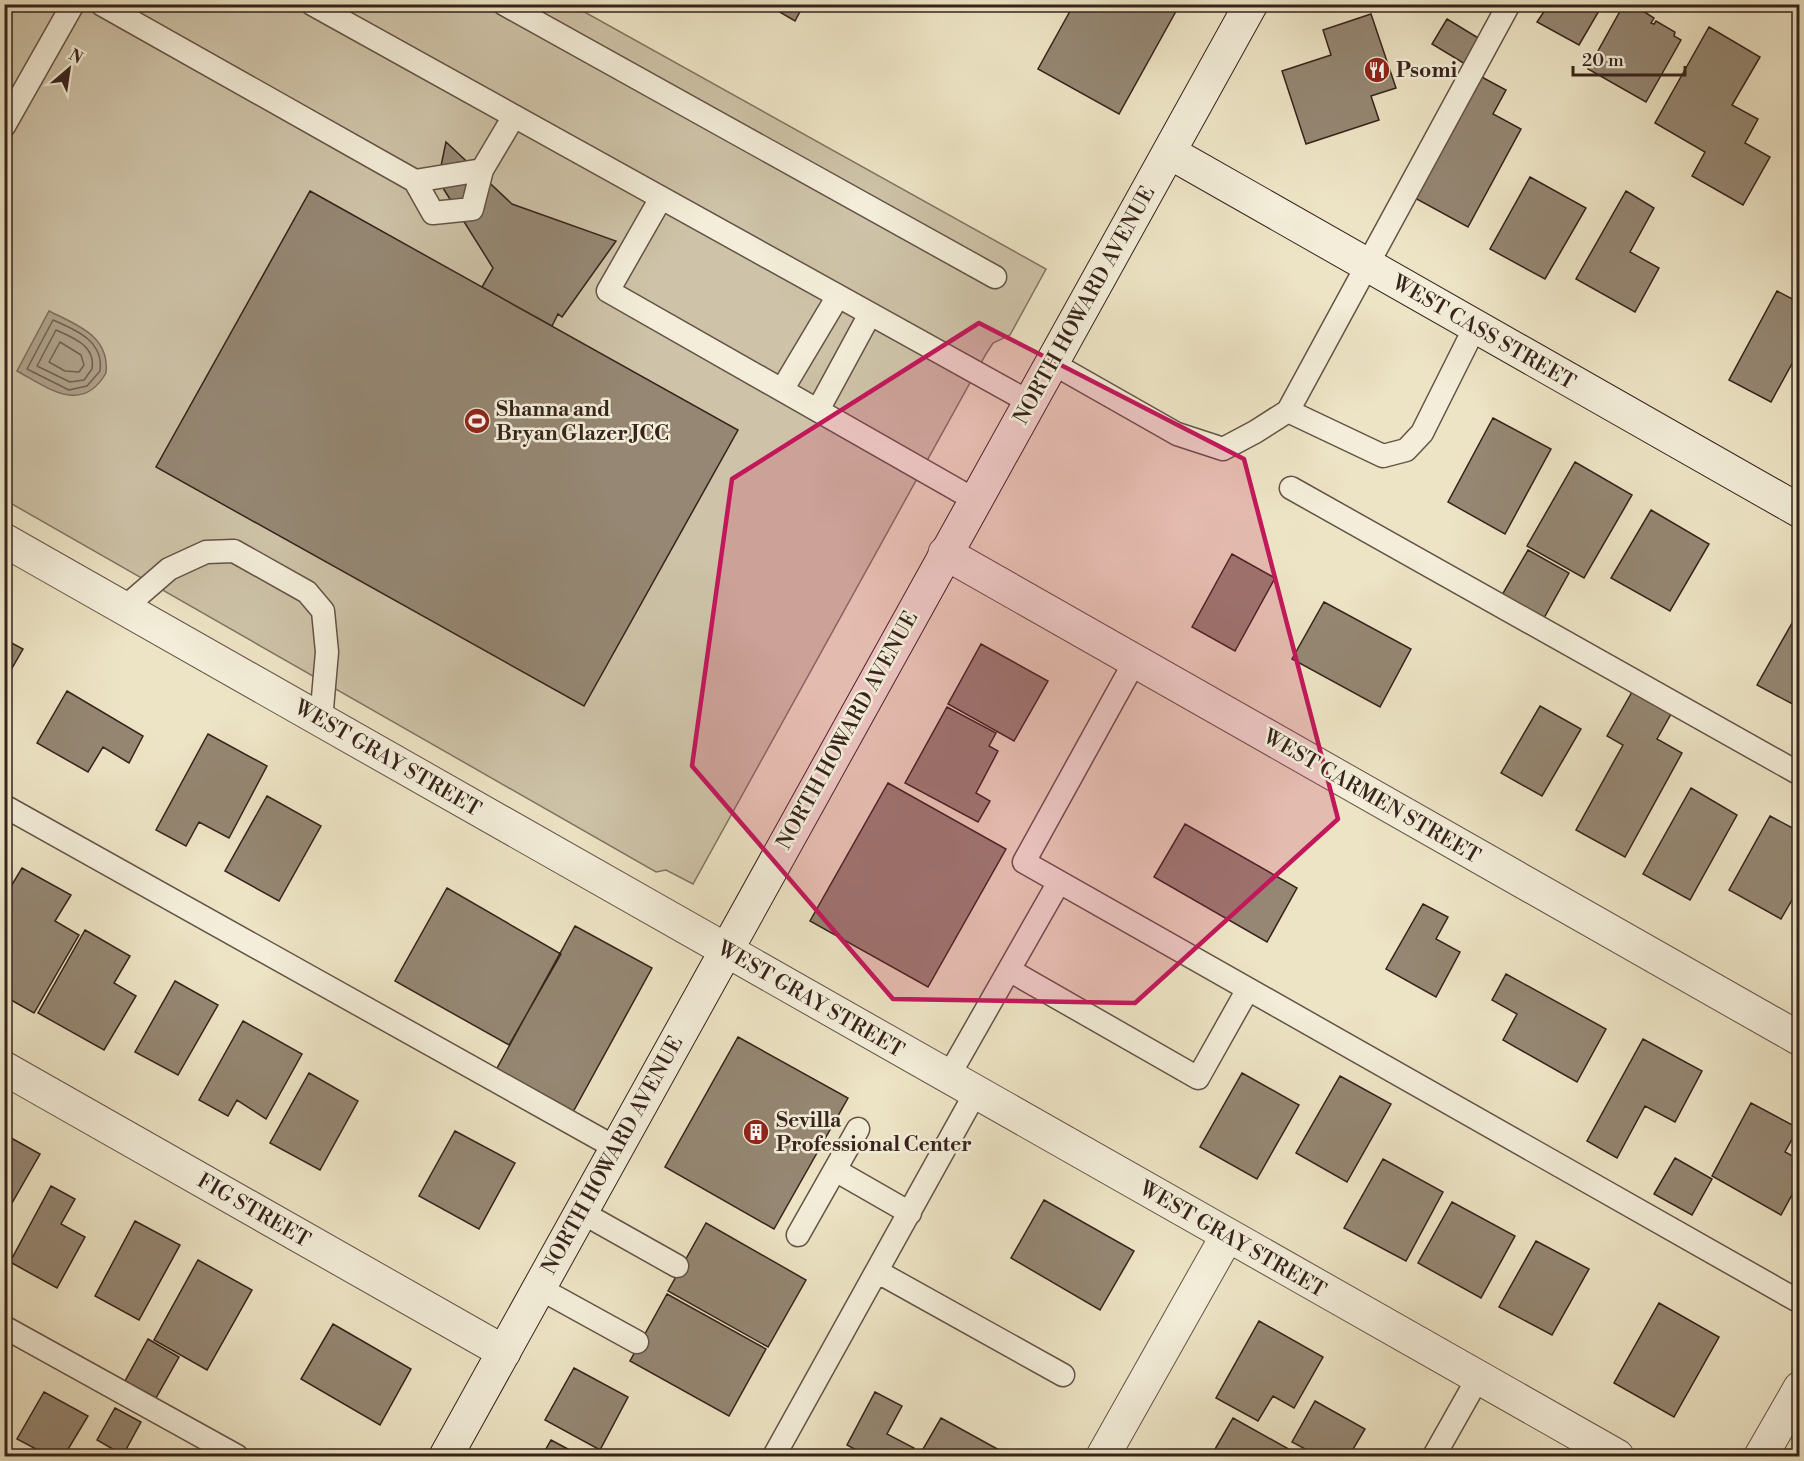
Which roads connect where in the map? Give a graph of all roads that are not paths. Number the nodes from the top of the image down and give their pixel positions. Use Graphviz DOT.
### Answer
graph roads {
  1 [pos="72,4"];
  2 [pos="101,4"];
  3 [pos="312,4"];
  4 [pos="504,4"];
  5 [pos="1251,4"];
  6 [pos="1509,4"];
  7 [pos="514,116"];
  8 [pos="4,126"];
  9 [pos="1169,152"];
  10 [pos="482,170"];
  11 [pos="415,181"];
  12 [pos="661,198"];
  13 [pos="1368,266"];
  14 [pos="995,277"];
  15 [pos="838,296"];
  16 [pos="870,314"];
  17 [pos="1475,327"];
  18 [pos="1052,363"];
  19 [pos="782,390"];
  20 [pos="1030,403"];
  21 [pos="818,410"];
  22 [pos="1288,411"];
  23 [pos="1291,488"];
  24 [pos="975,500"];
  25 [pos="1800,512"];
  26 [pos="4,540"];
  27 [pos="945,553"];
  28 [pos="124,608"];
  29 [pos="1136,661"];
  30 [pos="321,720"];
  31 [pos="1800,774"];
  32 [pos="4,806"];
  33 [pos="1059,882"];
  34 [pos="726,950"];
  35 [pos="1009,970"];
  36 [pos="1248,989"];
  37 [pos="1800,1039"];
  38 [pos="4,1068"];
  39 [pos="962,1085"];
  40 [pos="858,1129"];
  41 [pos="616,1148"];
  42 [pos="835,1170"];
  43 [pos="581,1212"];
  44 [pos="910,1213"];
  45 [pos="798,1235"];
  46 [pos="1227,1236"];
  47 [pos="677,1266"];
  48 [pos="878,1272"];
  49 [pos="539,1288"];
  50 [pos="1800,1302"];
  51 [pos="4,1328"];
  52 [pos="637,1342"];
  53 [pos="504,1352"];
  54 [pos="1063,1375"];
  55 [pos="1478,1378"];
  56 [pos="1800,1388"];
  57 [pos="237,1456"];
  58 [pos="446,1456"];
  59 [pos="774,1456"];
  60 [pos="1103,1456"];
  61 [pos="1434,1456"];
  62 [pos="1617,1456"];
  63 [pos="1761,1456"];
  1 -- 8 [label="lane"];
  2 -- 11 [label="lane"];
  3 -- 7 [label="lane"];
  4 -- 14 [label="lane"];
  5 -- 9 [label="street, NORTH HOWARD AVENUE"];
  6 -- 13 [label="lane"];
  7 -- 10 [label="lane"];
  7 -- 12 [label="lane"];
  9 -- 13 [label="street, WEST CASS STREET"];
  9 -- 18 [label="street, NORTH HOWARD AVENUE"];
  10 -- 11 [label="lane"];
  10 -- 11 [label="lane"];
  12 -- 15 [label="lane"];
  12 -- 19 [label="lane"];
  13 -- 17 [label="street, WEST CASS STREET"];
  13 -- 22 [label="lane"];
  15 -- 16 [label="lane"];
  15 -- 19 [label="lane"];
  16 -- 20 [label="lane"];
  16 -- 21 [label="lane"];
  17 -- 22 [label="lane"];
  17 -- 25 [label="street, WEST CASS STREET"];
  18 -- 20 [label="street, NORTH HOWARD AVENUE"];
  18 -- 22 [label="lane"];
  19 -- 21 [label="lane"];
  20 -- 24 [label="street, NORTH HOWARD AVENUE"];
  21 -- 24 [label="lane"];
  23 -- 31 [label="lane"];
  24 -- 27 [label="street, NORTH HOWARD AVENUE"];
  26 -- 28 [label="street, WEST GRAY STREET"];
  27 -- 29 [label="street, WEST CARMEN STREET"];
  27 -- 34 [label="street, NORTH HOWARD AVENUE"];
  28 -- 30 [label="street, WEST GRAY STREET"];
  28 -- 30 [label="lane"];
  29 -- 33 [label="lane"];
  29 -- 37 [label="street, WEST CARMEN STREET"];
  30 -- 34 [label="street, WEST GRAY STREET"];
  32 -- 41 [label="lane"];
  33 -- 35 [label="lane"];
  33 -- 36 [label="lane"];
  34 -- 39 [label="street, WEST GRAY STREET"];
  34 -- 41 [label="street, NORTH HOWARD AVENUE"];
  35 -- 36 [label="lane"];
  35 -- 39 [label="lane"];
  36 -- 50 [label="lane"];
  38 -- 53 [label="street, FIG STREET"];
  39 -- 44 [label="lane"];
  39 -- 46 [label="street, WEST GRAY STREET"];
  40 -- 42 [label="lane"];
  41 -- 43 [label="street, NORTH HOWARD AVENUE"];
  42 -- 44 [label="lane"];
  42 -- 45 [label="lane"];
  43 -- 47 [label="lane"];
  43 -- 49 [label="street, NORTH HOWARD AVENUE"];
  44 -- 48 [label="lane"];
  46 -- 55 [label="street, WEST GRAY STREET"];
  46 -- 60 [label="street"];
  48 -- 54 [label="lane"];
  48 -- 59 [label="lane"];
  49 -- 52 [label="lane"];
  49 -- 53 [label="street, NORTH HOWARD AVENUE"];
  51 -- 57 [label="lane"];
  53 -- 58 [label="street, NORTH HOWARD AVENUE"];
  55 -- 61 [label="lane"];
  55 -- 62 [label="street, WEST GRAY STREET"];
  56 -- 63 [label="street"];
}
